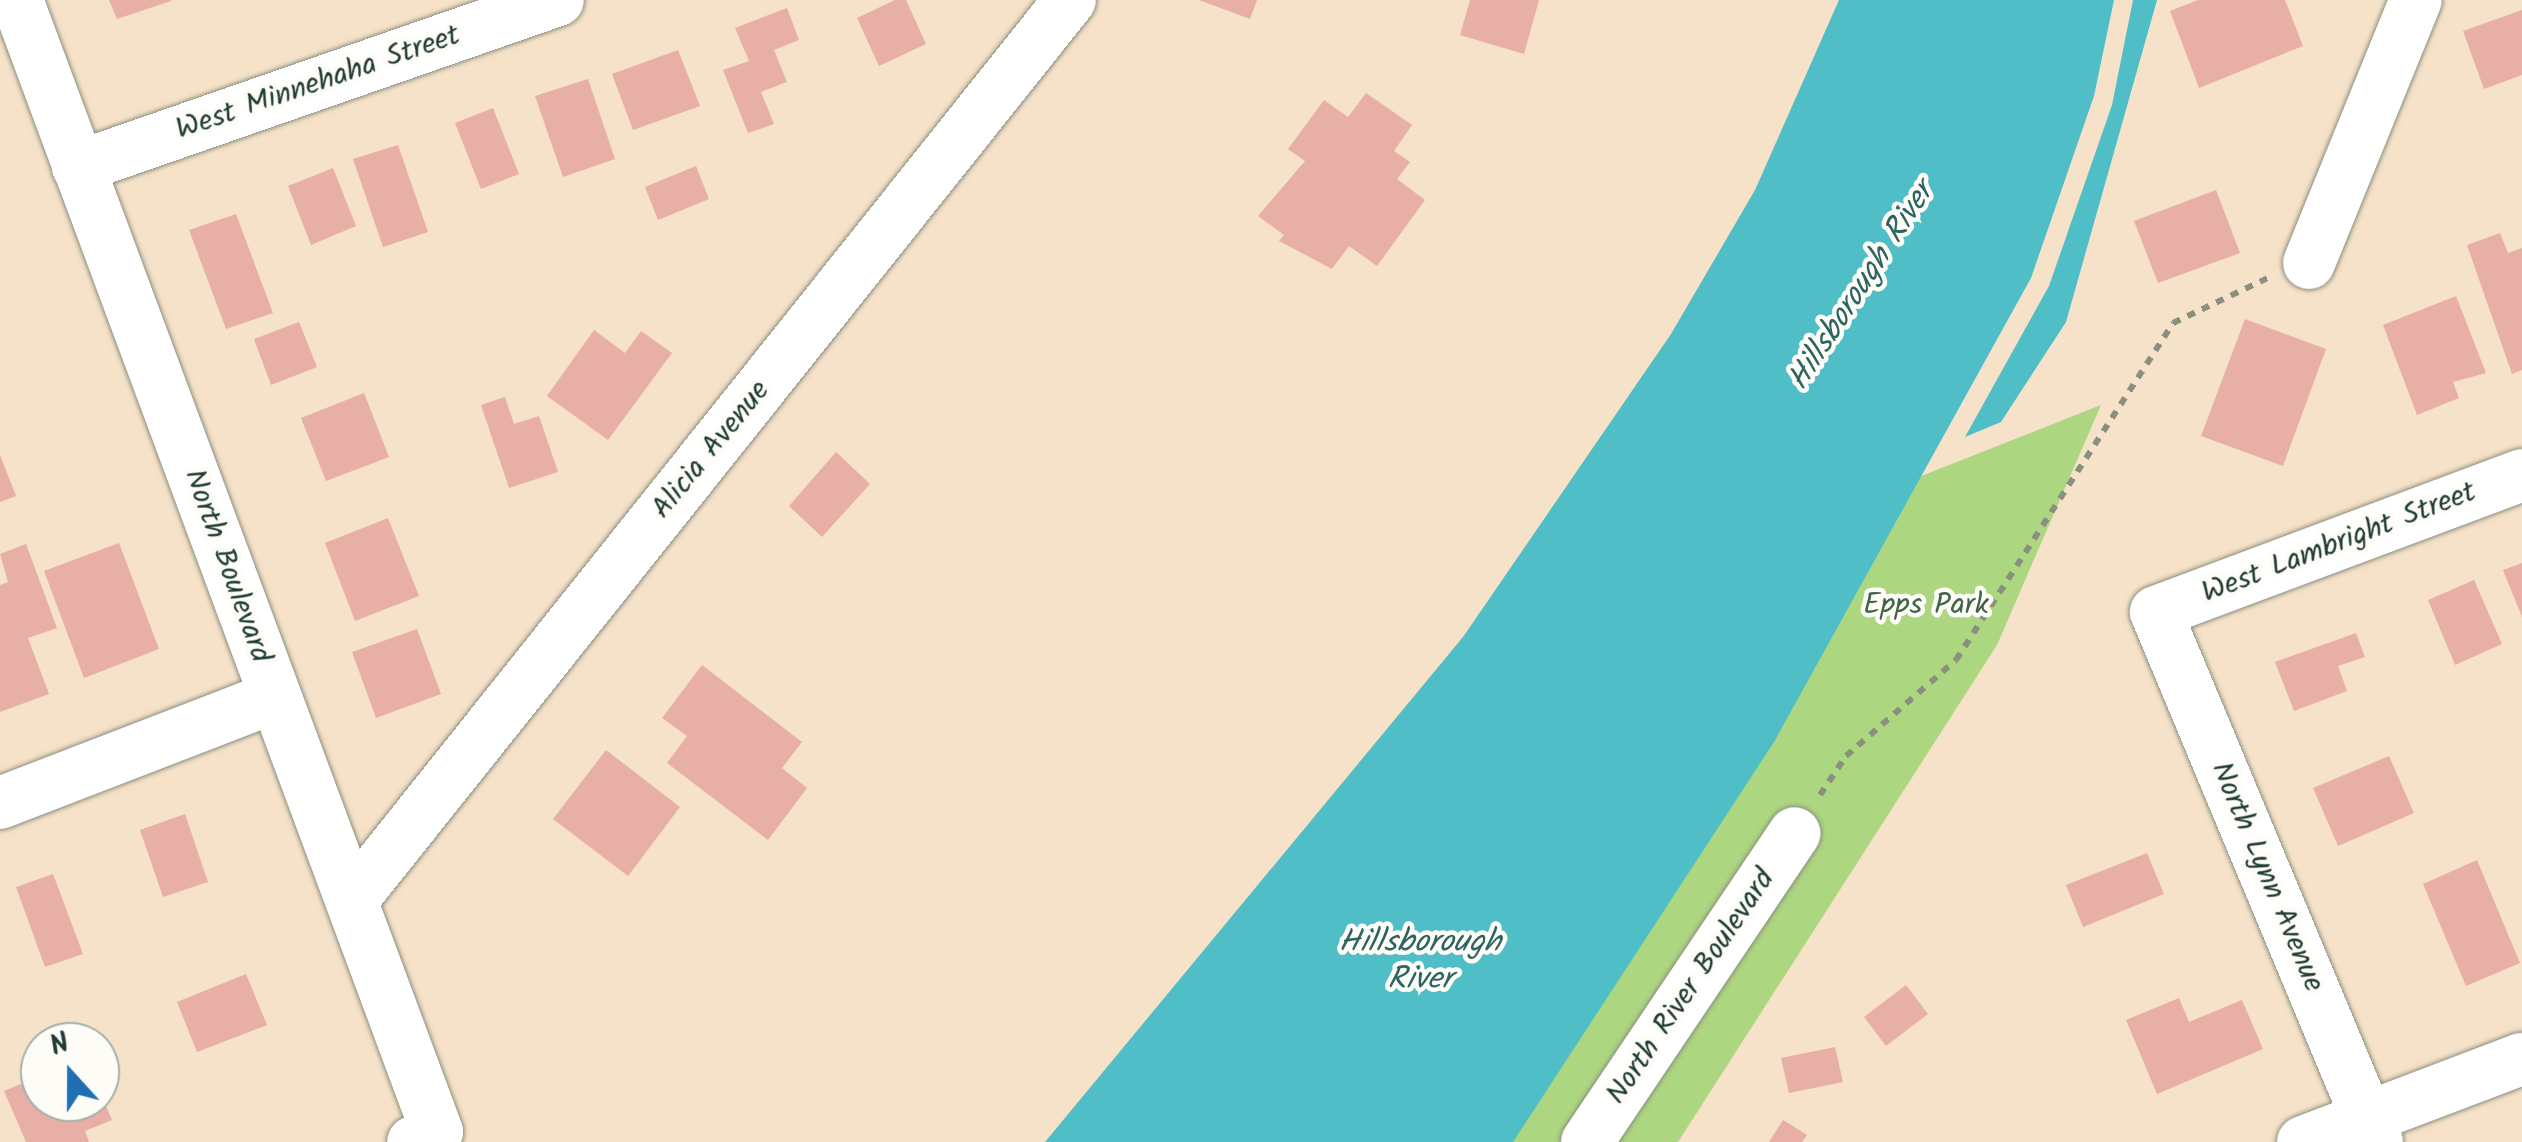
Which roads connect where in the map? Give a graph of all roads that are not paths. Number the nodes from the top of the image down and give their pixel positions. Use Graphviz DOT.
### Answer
graph roads {
  1 [pos="17,0"];
  2 [pos="558,0"];
  3 [pos="1070,0"];
  4 [pos="2416,0"];
  5 [pos="78,167"];
  6 [pos="2309,263"];
  7 [pos="2522,475"];
  8 [pos="2156,612"];
  9 [pos="275,697"];
  10 [pos="0,803"];
  11 [pos="1795,833"];
  12 [pos="352,900"];
  13 [pos="2522,1059"];
  14 [pos="2372,1130"];
  15 [pos="425,1137"];
  16 [pos="1587,1142"];
  17 [pos="2304,1142"];
  1 -- 5 [label="street, North Boulevard"];
  2 -- 5 [label="street, West Minnehaha Street"];
  3 -- 12 [label="street, Alicia Avenue"];
  4 -- 6 [label="street"];
  5 -- 9 [label="street, North Boulevard"];
  7 -- 8 [label="street, West Lambright Street"];
  8 -- 14 [label="street, North Lynn Avenue"];
  9 -- 10 [label="street"];
  9 -- 12 [label="street, North Boulevard"];
  11 -- 16 [label="street, North River Boulevard"];
  12 -- 15 [label="street, North Boulevard"];
  13 -- 14 [label="street"];
  14 -- 17 [label="street"];
}
